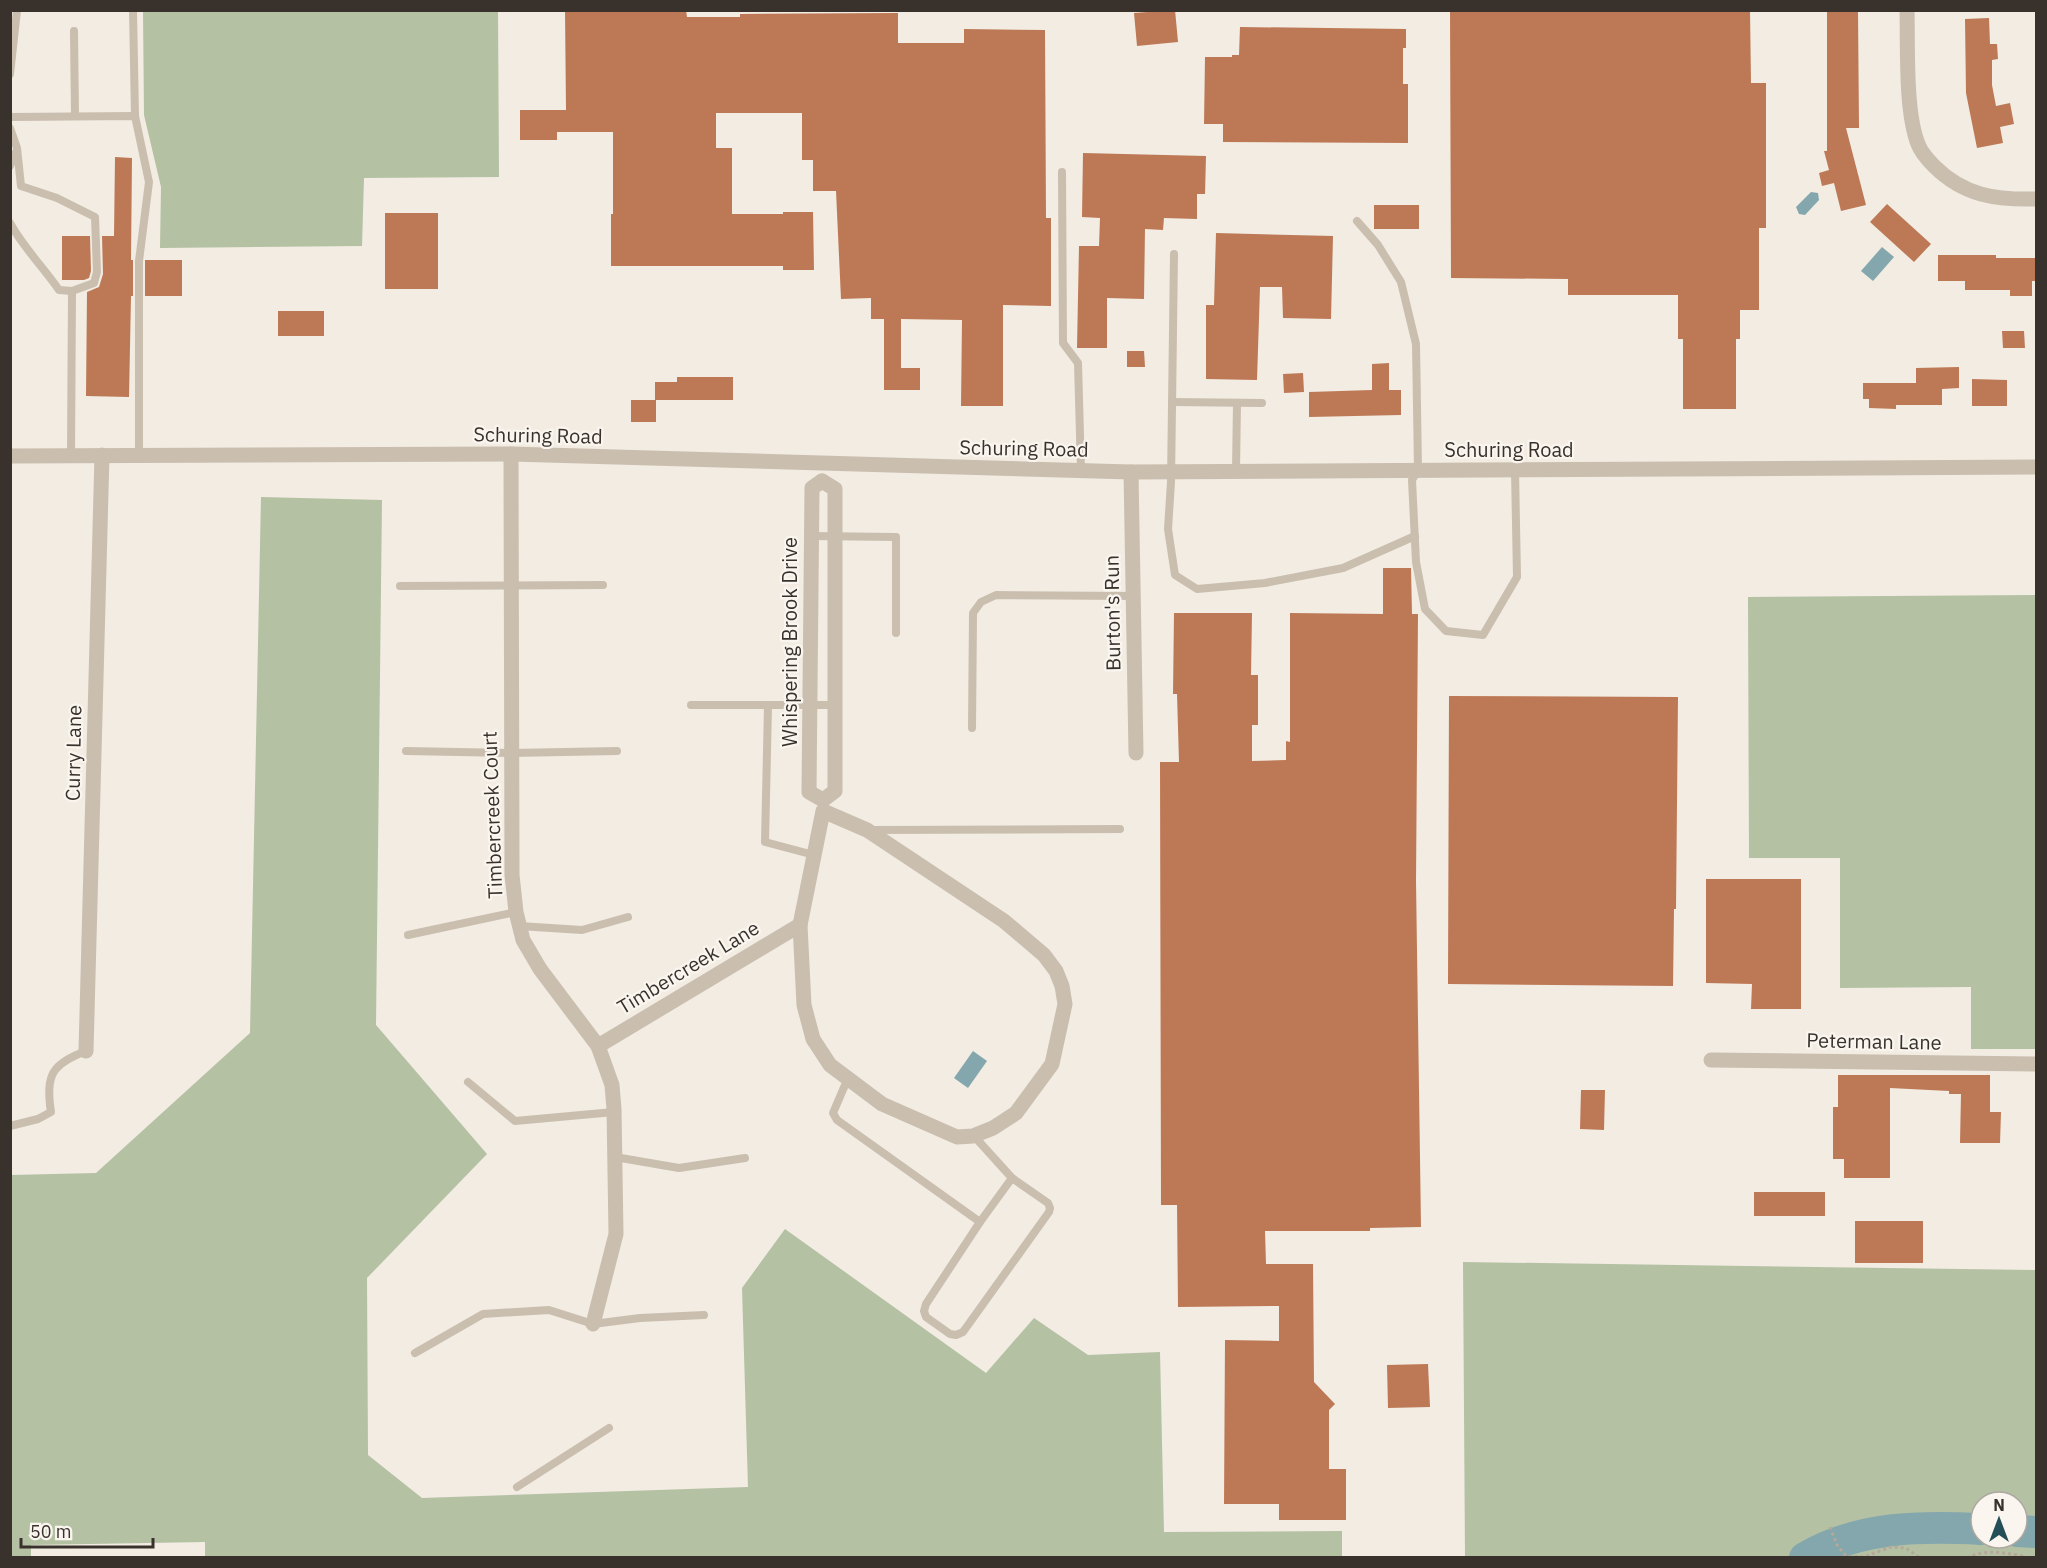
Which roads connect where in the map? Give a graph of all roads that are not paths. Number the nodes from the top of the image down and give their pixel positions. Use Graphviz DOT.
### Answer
graph roads {
  1 [pos="16,10"];
  2 [pos="133,10"];
  3 [pos="1907,10"];
  4 [pos="74,31"];
  5 [pos="10,74"];
  6 [pos="75,116"];
  7 [pos="135,116"];
  8 [pos="10,117"];
  9 [pos="10,128"];
  10 [pos="17,148"];
  11 [pos="10,165"];
  12 [pos="1062,172"];
  13 [pos="2037,199"];
  14 [pos="1357,221"];
  15 [pos="10,223"];
  16 [pos="1174,254"];
  17 [pos="72,291"];
  18 [pos="1172,402"];
  19 [pos="1236,403"];
  20 [pos="1262,403"];
  21 [pos="511,454"];
  22 [pos="71,455"];
  23 [pos="102,455"];
  24 [pos="139,455"];
  25 [pos="10,456"];
  26 [pos="822,464"];
  27 [pos="2037,467"];
  28 [pos="1418,470"];
  29 [pos="1515,470"];
  30 [pos="1081,471"];
  31 [pos="1171,471"];
  32 [pos="1236,471"];
  33 [pos="1131,472"];
  34 [pos="822,481"];
  35 [pos="810,536"];
  36 [pos="836,536"];
  37 [pos="1415,536"];
  38 [pos="509,585"];
  39 [pos="603,585"];
  40 [pos="400,586"];
  41 [pos="1133,596"];
  42 [pos="896,633"];
  43 [pos="691,705"];
  44 [pos="810,705"];
  45 [pos="835,705"];
  46 [pos="768,706"];
  47 [pos="972,728"];
  48 [pos="406,751"];
  49 [pos="617,751"];
  50 [pos="511,753"];
  51 [pos="1136,753"];
  52 [pos="823,806"];
  53 [pos="1120,829"];
  54 [pos="867,830"];
  55 [pos="814,855"];
  56 [pos="628,917"];
  57 [pos="518,919"];
  58 [pos="800,925"];
  59 [pos="408,935"];
  60 [pos="598,1046"];
  61 [pos="86,1051"];
  62 [pos="1711,1060"];
  63 [pos="2037,1064"];
  64 [pos="848,1078"];
  65 [pos="468,1082"];
  66 [pos="614,1112"];
  67 [pos="10,1126"];
  68 [pos="974,1136"];
  69 [pos="615,1157"];
  70 [pos="745,1158"];
  71 [pos="1012,1178"];
  72 [pos="980,1222"];
  73 [pos="704,1316"];
  74 [pos="593,1324"];
  75 [pos="415,1353"];
  76 [pos="609,1428"];
  77 [pos="517,1487"];
  1 -- 5 [label="lane"];
  2 -- 7 [label="lane"];
  3 -- 13 [label="street"];
  4 -- 6 [label="lane"];
  6 -- 7 [label="lane"];
  6 -- 8 [label="lane"];
  7 -- 24 [label="lane"];
  9 -- 10 [label="lane"];
  10 -- 11 [label="lane"];
  10 -- 17 [label="lane"];
  12 -- 30 [label="lane"];
  14 -- 28 [label="lane"];
  15 -- 17 [label="lane"];
  16 -- 18 [label="lane"];
  17 -- 22 [label="lane"];
  18 -- 19 [label="lane"];
  18 -- 31 [label="lane"];
  19 -- 20 [label="lane"];
  19 -- 32 [label="lane"];
  21 -- 24 [label="street, Schuring Road"];
  21 -- 26 [label="street, Schuring Road"];
  21 -- 38 [label="street, Timbercreek Court"];
  22 -- 23 [label="street, Schuring Road"];
  22 -- 25 [label="street, Schuring Road"];
  23 -- 24 [label="street, Schuring Road"];
  23 -- 61 [label="street, Curry Lane"];
  26 -- 30 [label="street, Schuring Road"];
  26 -- 34 [label="street, Whispering Brook Drive"];
  27 -- 29 [label="street, Schuring Road"];
  28 -- 29 [label="street, Schuring Road"];
  28 -- 32 [label="street, Schuring Road"];
  28 -- 37 [label="lane"];
  29 -- 37 [label="lane"];
  30 -- 33 [label="street, Schuring Road"];
  31 -- 32 [label="street, Schuring Road"];
  31 -- 33 [label="street, Schuring Road"];
  31 -- 37 [label="lane"];
  33 -- 41 [label="street, Burton's Run"];
  34 -- 35 [label="street, Whispering Brook Drive"];
  34 -- 36 [label="street"];
  35 -- 36 [label="lane"];
  35 -- 44 [label="street, Whispering Brook Drive"];
  36 -- 42 [label="lane"];
  36 -- 45 [label="street"];
  38 -- 39 [label="lane"];
  38 -- 40 [label="lane"];
  38 -- 50 [label="street, Timbercreek Court"];
  41 -- 47 [label="lane"];
  41 -- 51 [label="street, Burton's Run"];
  43 -- 46 [label="lane"];
  44 -- 45 [label="lane"];
  44 -- 46 [label="lane"];
  44 -- 52 [label="street, Whispering Brook Drive"];
  45 -- 52 [label="street"];
  46 -- 55 [label="lane"];
  48 -- 50 [label="lane"];
  49 -- 50 [label="lane"];
  50 -- 57 [label="street, Timbercreek Court"];
  52 -- 54 [label="street"];
  52 -- 55 [label="street"];
  53 -- 54 [label="lane"];
  54 -- 68 [label="street"];
  55 -- 58 [label="street"];
  56 -- 57 [label="lane"];
  57 -- 59 [label="lane"];
  57 -- 60 [label="street, Timbercreek Court"];
  58 -- 60 [label="street, Timbercreek Lane"];
  58 -- 64 [label="street"];
  60 -- 66 [label="street, Timbercreek Court"];
  61 -- 67 [label="lane"];
  62 -- 63 [label="street, Peterman Lane"];
  64 -- 68 [label="street"];
  64 -- 72 [label="lane"];
  65 -- 66 [label="lane"];
  66 -- 69 [label="street, Timbercreek Court"];
  68 -- 71 [label="lane"];
  69 -- 70 [label="lane"];
  69 -- 74 [label="street, Timbercreek Court"];
  71 -- 72 [label="lane"];
  71 -- 72 [label="lane"];
  73 -- 74 [label="lane"];
  74 -- 75 [label="lane"];
  76 -- 77 [label="lane"];
}
